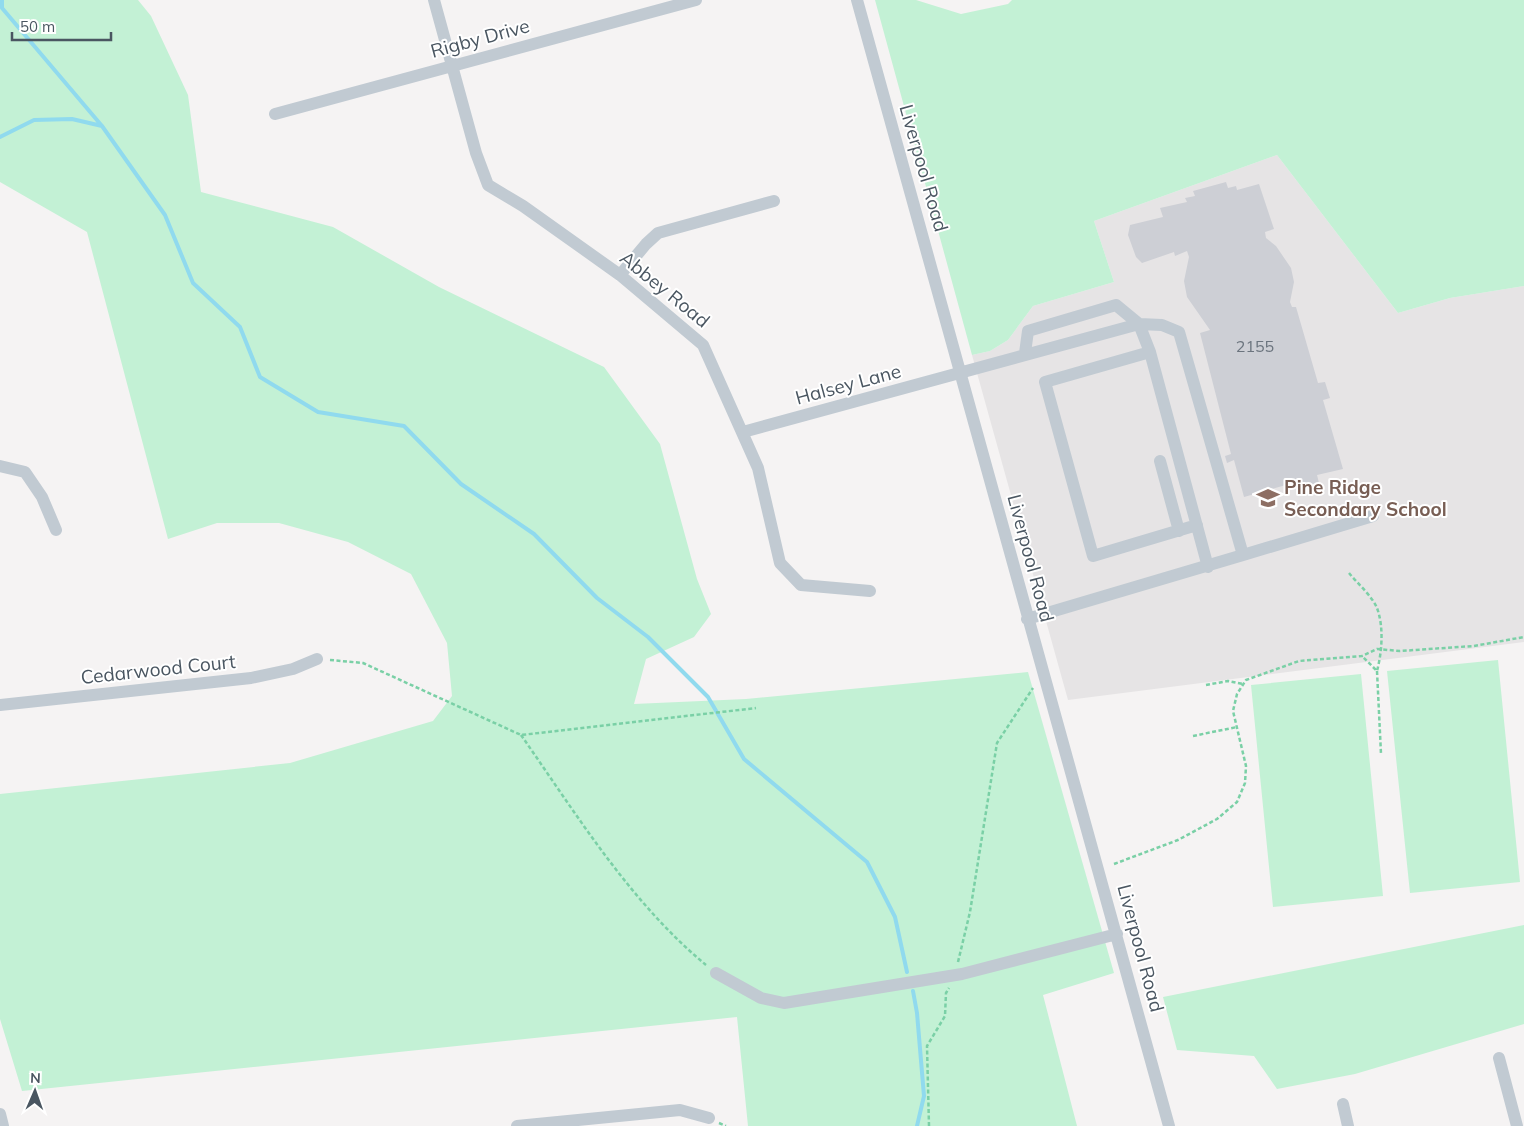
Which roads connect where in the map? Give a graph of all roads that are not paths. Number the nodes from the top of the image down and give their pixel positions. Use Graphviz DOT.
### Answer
graph roads {
  1 [pos="434,0"];
  2 [pos="696,0"];
  3 [pos="858,0"];
  4 [pos="454,65"];
  5 [pos="275,114"];
  6 [pos="774,200"];
  7 [pos="620,275"];
  8 [pos="1139,324"];
  9 [pos="1150,352"];
  10 [pos="1025,353"];
  11 [pos="962,373"];
  12 [pos="743,432"];
  13 [pos="1160,461"];
  14 [pos="0,466"];
  15 [pos="1373,516"];
  16 [pos="1197,525"];
  17 [pos="56,530"];
  18 [pos="1179,531"];
  19 [pos="1242,555"];
  20 [pos="1208,567"];
  21 [pos="870,591"];
  22 [pos="1028,620"];
  23 [pos="317,659"];
  24 [pos="0,706"];
  25 [pos="1117,934"];
  26 [pos="716,973"];
  27 [pos="1499,1058"];
  28 [pos="1342,1104"];
  29 [pos="0,1114"];
  30 [pos="709,1118"];
  31 [pos="561,1124"];
  32 [pos="4,1126"];
  33 [pos="517,1126"];
  34 [pos="1169,1126"];
  35 [pos="1348,1126"];
  36 [pos="1517,1126"];
  1 -- 4 [label="street, Abbey Road"];
  2 -- 4 [label="street, Rigby Drive"];
  3 -- 11 [label="street, Liverpool Road"];
  4 -- 5 [label="street, Rigby Drive"];
  4 -- 7 [label="street, Abbey Road"];
  6 -- 7 [label="street"];
  7 -- 12 [label="street, Abbey Road"];
  8 -- 9 [label="street"];
  8 -- 10 [label="street, Halsey Lane"];
  8 -- 10 [label="street"];
  8 -- 19 [label="street, Halsey Lane"];
  9 -- 16 [label="street"];
  9 -- 18 [label="street"];
  10 -- 11 [label="street, Halsey Lane"];
  11 -- 12 [label="street, Halsey Lane"];
  11 -- 22 [label="street, Liverpool Road"];
  12 -- 21 [label="street, Abbey Road"];
  13 -- 18 [label="street"];
  14 -- 17 [label="street"];
  15 -- 19 [label="street"];
  16 -- 18 [label="street"];
  16 -- 20 [label="street"];
  19 -- 20 [label="street"];
  20 -- 22 [label="street"];
  22 -- 25 [label="street, Liverpool Road"];
  23 -- 24 [label="street, Cedarwood Court"];
  25 -- 26 [label="street"];
  25 -- 34 [label="street, Liverpool Road"];
  27 -- 36 [label="street"];
  28 -- 35 [label="street"];
  29 -- 32 [label="street"];
  30 -- 31 [label="street"];
  31 -- 33 [label="street"];
}
